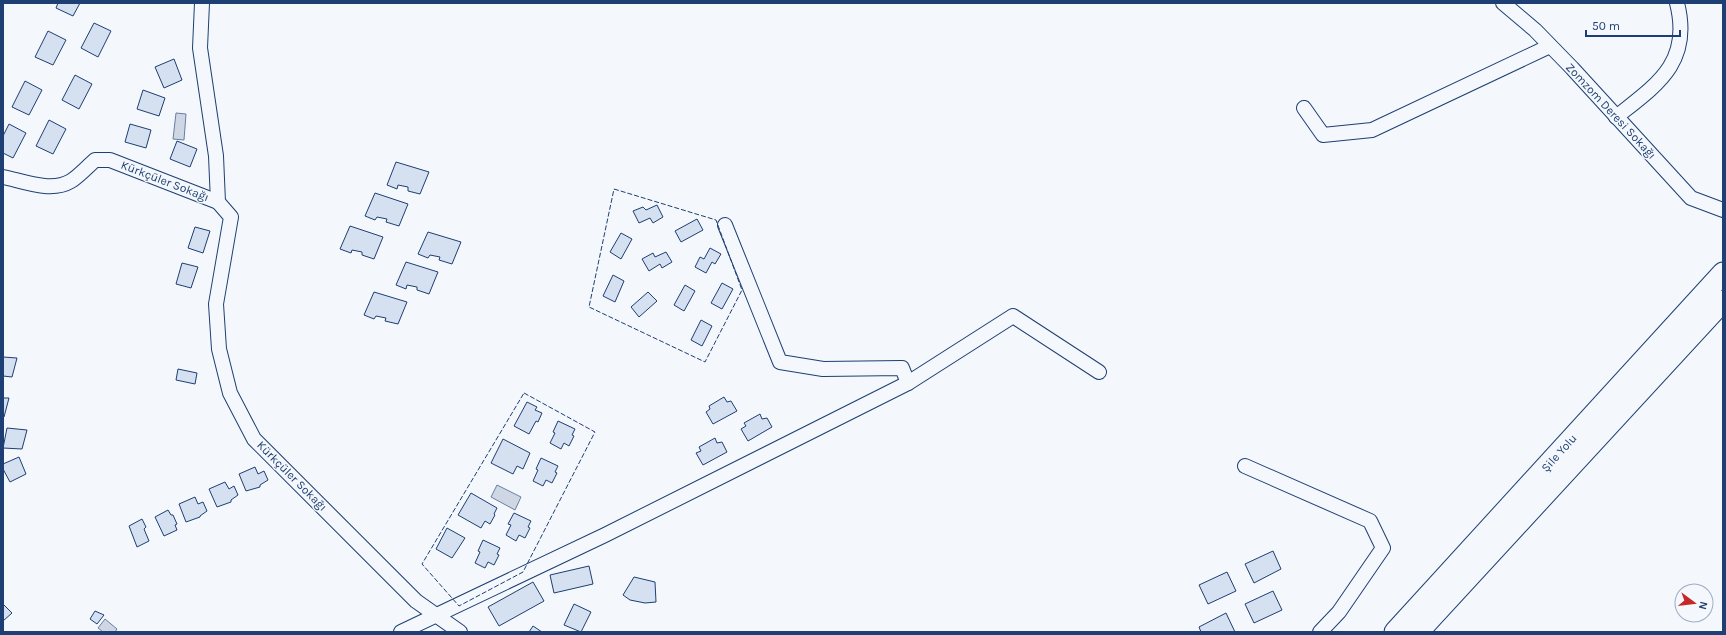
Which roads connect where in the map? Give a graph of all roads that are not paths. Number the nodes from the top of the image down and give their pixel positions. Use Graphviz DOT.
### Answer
graph roads {
  1 [pos="202,3"];
  2 [pos="1503,3"];
  3 [pos="1677,3"];
  4 [pos="1550,46"];
  5 [pos="1304,108"];
  6 [pos="1616,117"];
  7 [pos="3,177"];
  8 [pos="218,202"];
  9 [pos="1723,210"];
  10 [pos="725,225"];
  11 [pos="1723,273"];
  12 [pos="1723,301"];
  13 [pos="1099,372"];
  14 [pos="908,383"];
  15 [pos="1245,466"];
  16 [pos="434,615"];
  17 [pos="401,632"];
  18 [pos="460,632"];
  19 [pos="1320,632"];
  20 [pos="1395,632"];
  21 [pos="1418,632"];
  1 -- 8 [label="street"];
  2 -- 4 [label="street, Zomzom Deresi Sokağı"];
  3 -- 6 [label="street"];
  4 -- 5 [label="street"];
  4 -- 6 [label="street, Zomzom Deresi Sokağı"];
  6 -- 9 [label="street, Zomzom Deresi Sokağı"];
  7 -- 8 [label="street, Kürkçüler Sokağı"];
  8 -- 16 [label="street, Kürkçüler Sokağı"];
  10 -- 14 [label="street"];
  11 -- 20 [label="highway, Şile Yolu"];
  12 -- 21 [label="highway, Şile Yolu"];
  13 -- 14 [label="street"];
  14 -- 16 [label="street"];
  15 -- 19 [label="street"];
  16 -- 17 [label="street"];
  16 -- 18 [label="street"];
}
